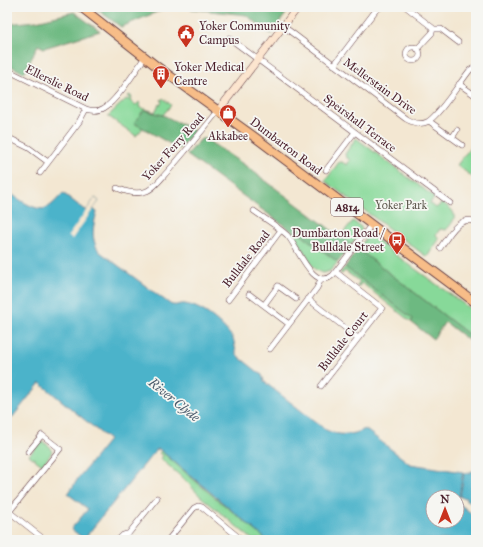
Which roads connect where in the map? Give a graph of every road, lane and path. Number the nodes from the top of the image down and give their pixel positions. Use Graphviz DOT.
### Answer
graph roads {
  1 [pos="298,7"];
  2 [pos="381,7"];
  3 [pos="406,7"];
  4 [pos="84,9"];
  5 [pos="283,26"];
  6 [pos="434,29"];
  7 [pos="229,38"];
  8 [pos="458,42"];
  9 [pos="418,49"];
  10 [pos="146,57"];
  11 [pos="258,60"];
  12 [pos="476,61"];
  13 [pos="476,65"];
  14 [pos="334,66"];
  15 [pos="7,70"];
  16 [pos="460,84"];
  17 [pos="476,96"];
  18 [pos="86,109"];
  19 [pos="218,111"];
  20 [pos="429,121"];
  21 [pos="457,130"];
  22 [pos="355,132"];
  23 [pos="7,137"];
  24 [pos="452,138"];
  25 [pos="462,145"];
  26 [pos="48,162"];
  27 [pos="326,170"];
  28 [pos="40,173"];
  29 [pos="117,188"];
  30 [pos="450,203"];
  31 [pos="254,211"];
  32 [pos="476,222"];
  33 [pos="371,225"];
  34 [pos="281,230"];
  35 [pos="440,248"];
  36 [pos="336,272"];
  37 [pos="321,279"];
  38 [pos="249,294"];
  39 [pos="296,299"];
  40 [pos="308,299"];
  41 [pos="228,300"];
  42 [pos="476,304"];
  43 [pos="264,305"];
  44 [pos="289,324"];
  45 [pos="358,338"];
  46 [pos="270,349"];
  47 [pos="321,386"];
  48 [pos="28,452"];
  49 [pos="157,498"];
  50 [pos="8,511"];
  51 [pos="45,540"];
  52 [pos="118,540"];
  53 [pos="168,540"];
  54 [pos="242,540"];
  1 -- 5 [label="street"];
  2 -- 14 [label="street"];
  3 -- 6 [label="street"];
  4 -- 10 [label="main road, Dumbarton Road / A814"];
  5 -- 11 [label="street"];
  5 -- 14 [label="street, Mellerstain Drive"];
  6 -- 8 [label="street"];
  6 -- 9 [label="street"];
  7 -- 11 [label="street, Speirshall Terrace"];
  10 -- 18 [label="street, Ellerslie Road"];
  10 -- 19 [label="main road, Dumbarton Road / A814"];
  11 -- 19 [label="street"];
  11 -- 22 [label="street, Speirshall Terrace"];
  12 -- 13 [label="street, Mellerstain Drive"];
  13 -- 16 [label="street, Mellerstain Drive"];
  14 -- 20 [label="street, Mellerstain Drive"];
  15 -- 18 [label="street, Ellerslie Road"];
  16 -- 17 [label="street"];
  16 -- 20 [label="street, Mellerstain Drive"];
  18 -- 26 [label="street"];
  19 -- 29 [label="street, Yoker Ferry Road"];
  19 -- 33 [label="main road, Dumbarton Road / A814"];
  20 -- 24 [label="street"];
  21 -- 24 [label="street"];
  22 -- 27 [label="street"];
  22 -- 30 [label="street, Speirshall Terrace"];
  23 -- 26 [label="street"];
  24 -- 25 [label="street"];
  26 -- 28 [label="street"];
  31 -- 34 [label="street"];
  32 -- 35 [label="street"];
  33 -- 36 [label="street"];
  33 -- 42 [label="main road, Dumbarton Road / A814"];
  34 -- 37 [label="street"];
  34 -- 41 [label="street, Bulldale Road"];
  36 -- 37 [label="street"];
  36 -- 45 [label="street, Bulldale Court"];
  37 -- 40 [label="street"];
  38 -- 43 [label="street"];
  39 -- 43 [label="street"];
  40 -- 44 [label="street"];
  40 -- 45 [label="street"];
  43 -- 44 [label="street"];
  44 -- 46 [label="street"];
  45 -- 47 [label="street, Bulldale Court"];
  48 -- 50 [label="street"];
  49 -- 52 [label="street"];
  50 -- 51 [label="street"];
  53 -- 54 [label="street"];
}
